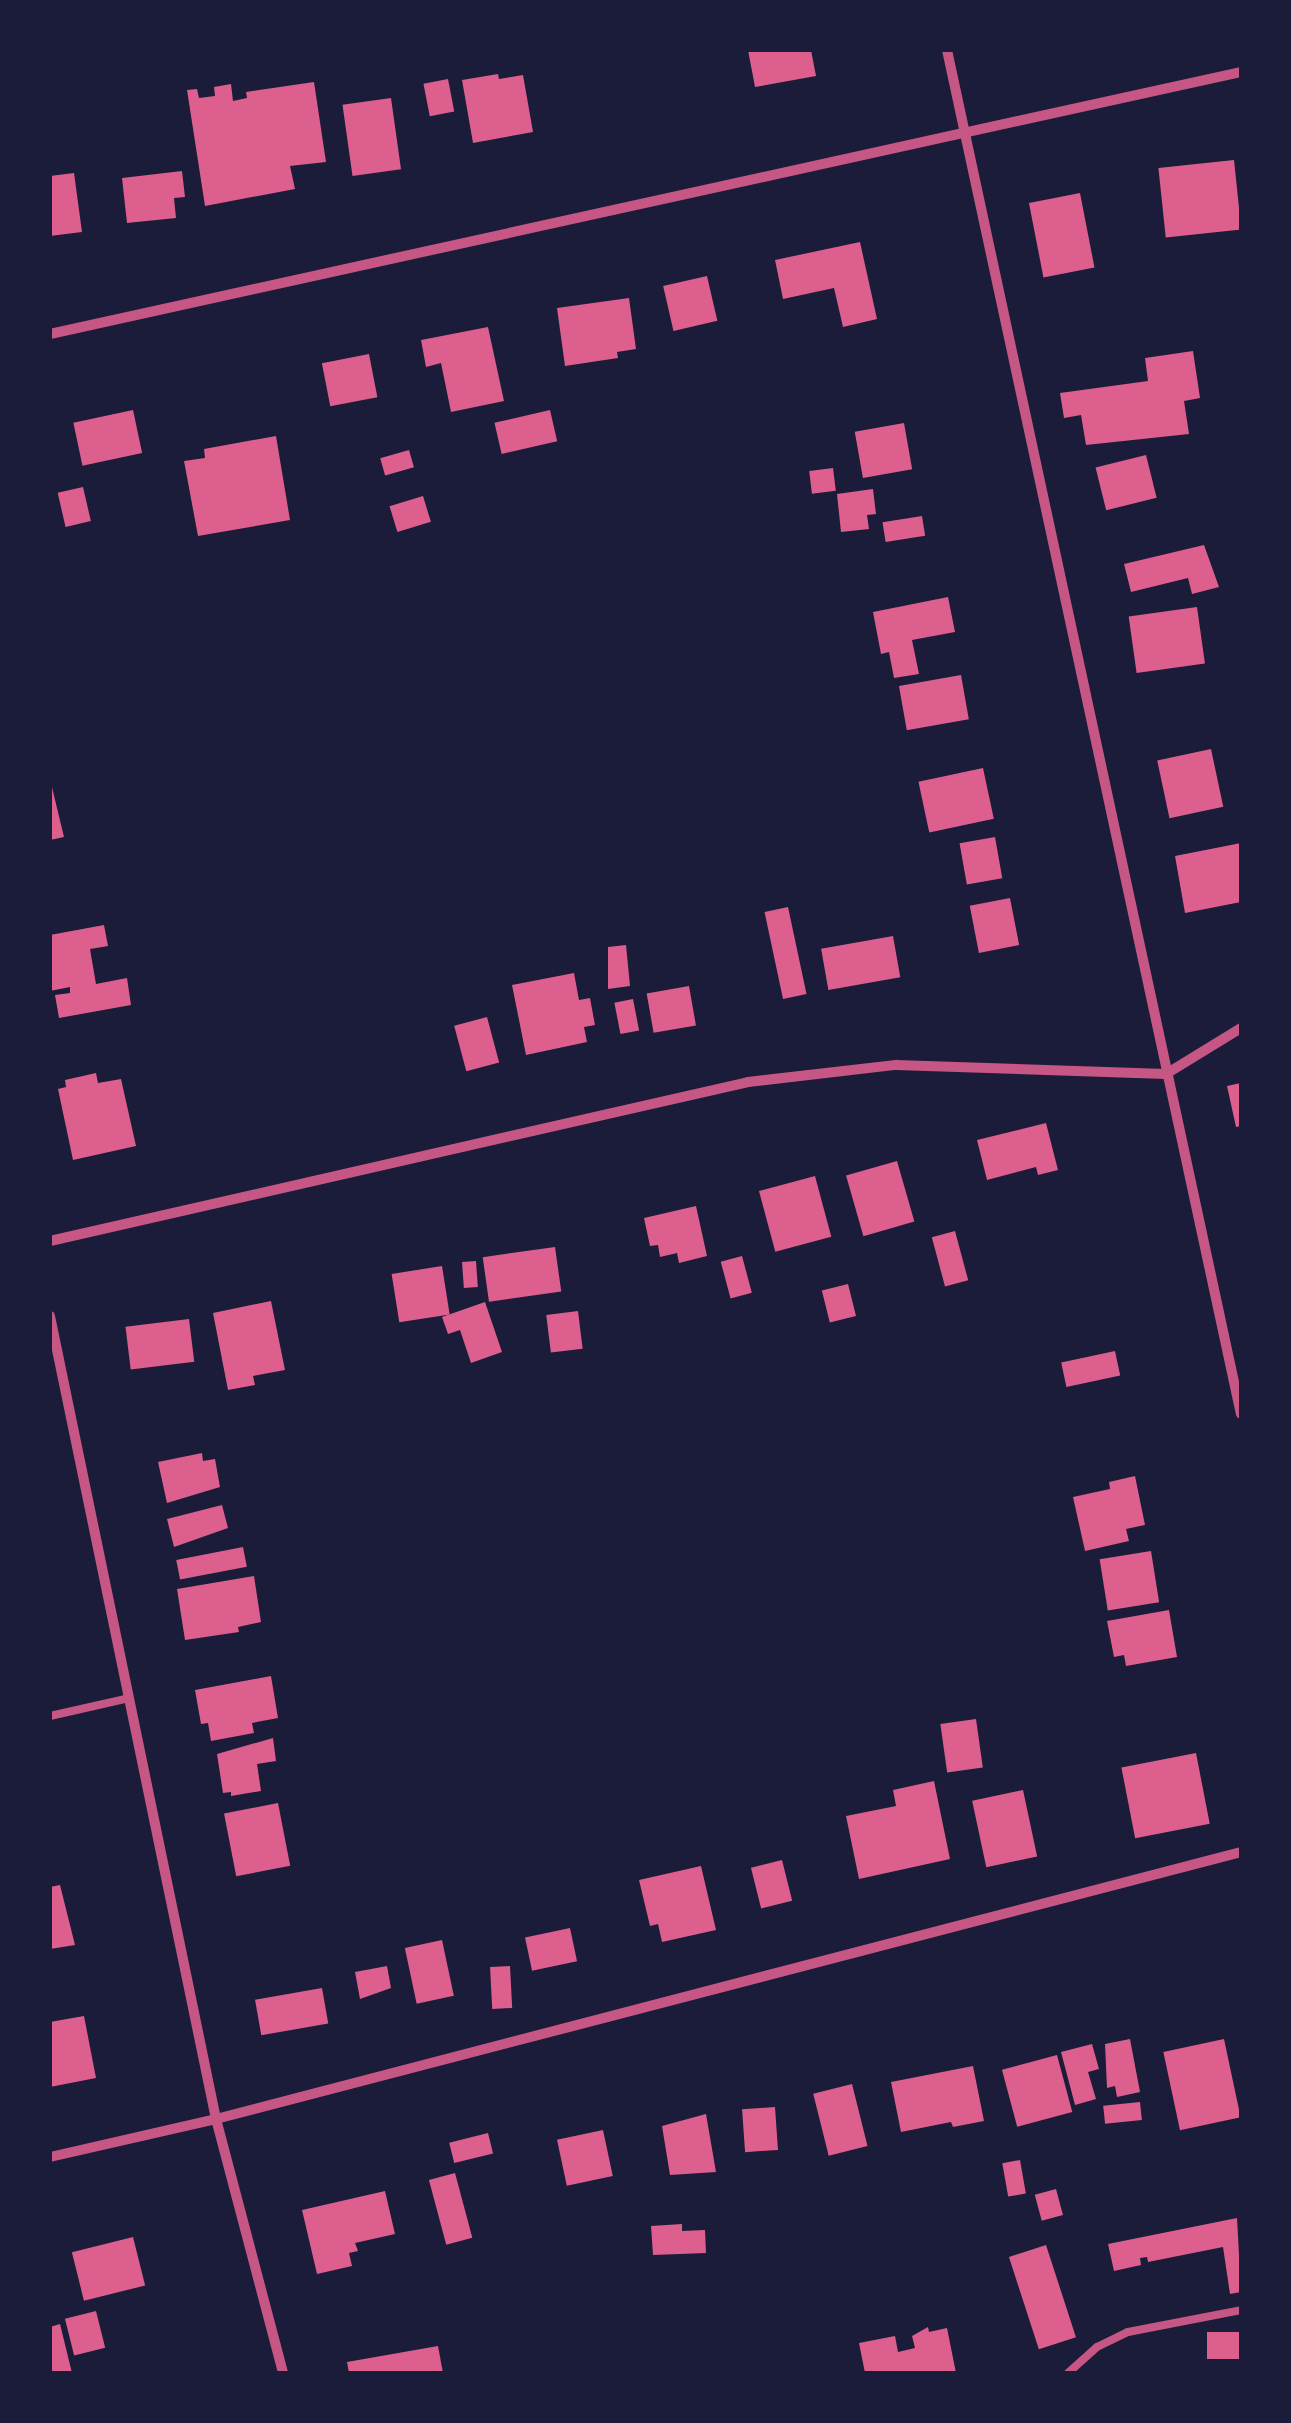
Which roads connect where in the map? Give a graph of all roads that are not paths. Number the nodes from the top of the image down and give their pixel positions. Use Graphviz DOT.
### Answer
graph roads {
  1 [pos="947,50"];
  2 [pos="1241,72"];
  3 [pos="966,130"];
  4 [pos="50,334"];
  5 [pos="1241,1028"];
  6 [pos="1166,1074"];
  7 [pos="50,1241"];
  8 [pos="50,1316"];
  9 [pos="1241,1414"];
  10 [pos="129,1698"];
  11 [pos="50,1716"];
  12 [pos="1241,1852"];
  13 [pos="216,2118"];
  14 [pos="50,2157"];
  15 [pos="1241,2310"];
  16 [pos="283,2373"];
  17 [pos="1068,2373"];
  1 -- 3 [label="street"];
  2 -- 3 [label="street"];
  3 -- 4 [label="street"];
  3 -- 6 [label="street"];
  5 -- 6 [label="street"];
  6 -- 7 [label="street"];
  6 -- 9 [label="street"];
  8 -- 10 [label="street"];
  10 -- 11 [label="lane"];
  10 -- 13 [label="street"];
  12 -- 13 [label="street"];
  13 -- 14 [label="street"];
  13 -- 16 [label="street"];
  15 -- 17 [label="lane"];
}
